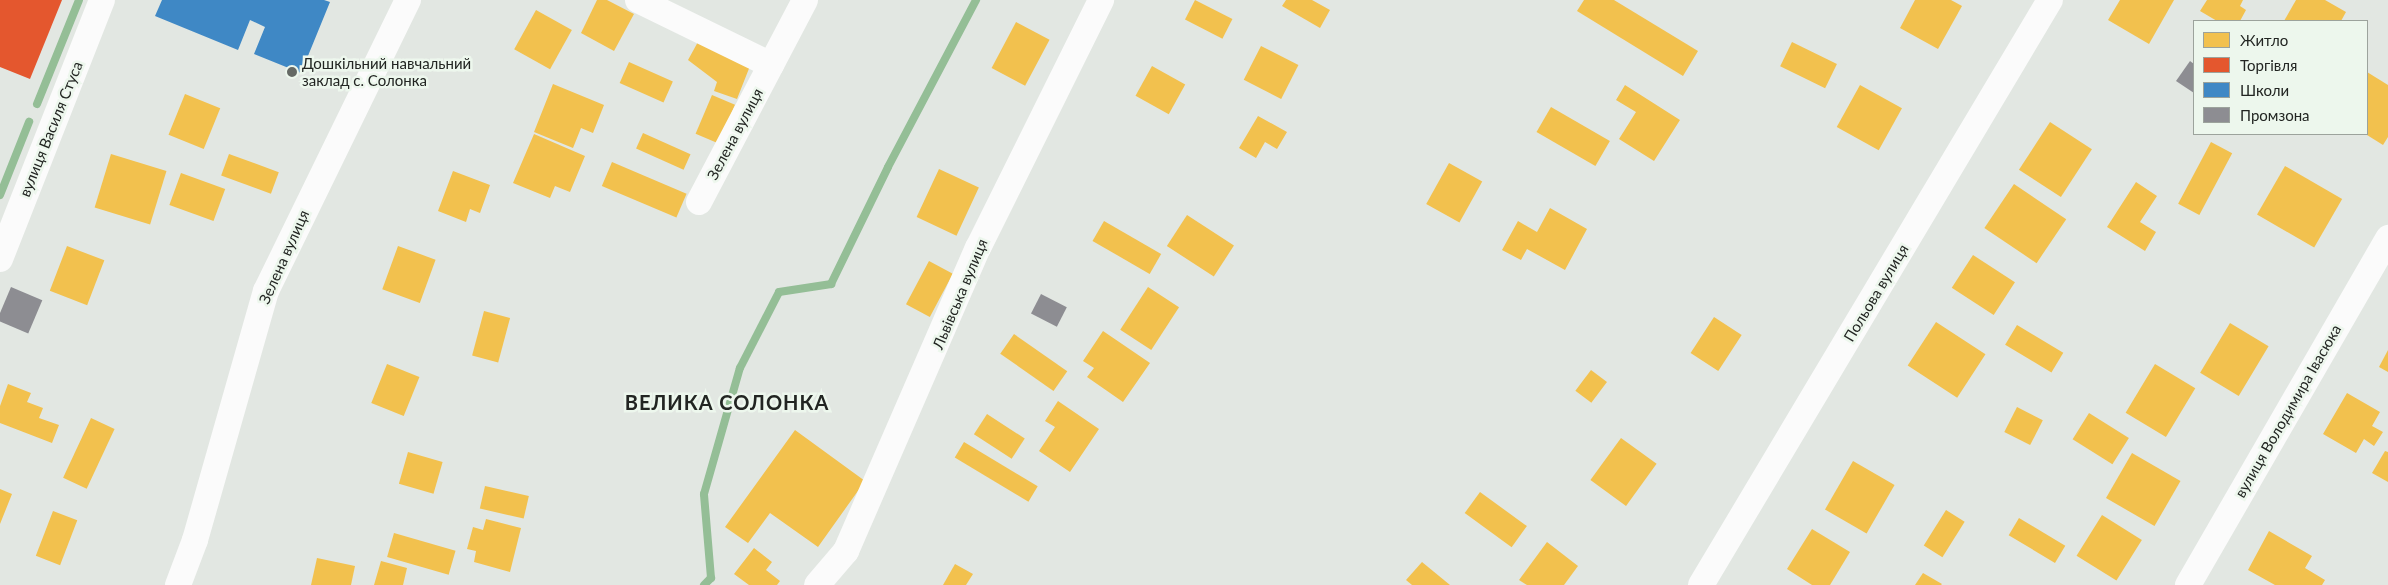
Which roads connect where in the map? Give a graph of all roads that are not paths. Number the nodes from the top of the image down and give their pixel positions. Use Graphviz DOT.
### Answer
graph roads {
  1 [pos="102,0"];
  2 [pos="408,0"];
  3 [pos="638,0"];
  4 [pos="806,0"];
  5 [pos="1101,0"];
  6 [pos="2050,0"];
  7 [pos="771,65"];
  8 [pos="699,202"];
  9 [pos="2388,238"];
  10 [pos="0,258"];
  11 [pos="178,585"];
  12 [pos="817,585"];
  13 [pos="1701,585"];
  14 [pos="2188,585"];
  1 -- 10 [label="street, вулиця Василя Стуса"];
  2 -- 11 [label="street, Зелена вулиця"];
  3 -- 7 [label="street"];
  4 -- 7 [label="street, Зелена вулиця"];
  5 -- 12 [label="street, Львівська вулиця"];
  6 -- 13 [label="street, Польова вулиця"];
  7 -- 8 [label="street, Зелена вулиця"];
  9 -- 14 [label="street, вулиця Володимира Івасюка"];
}
